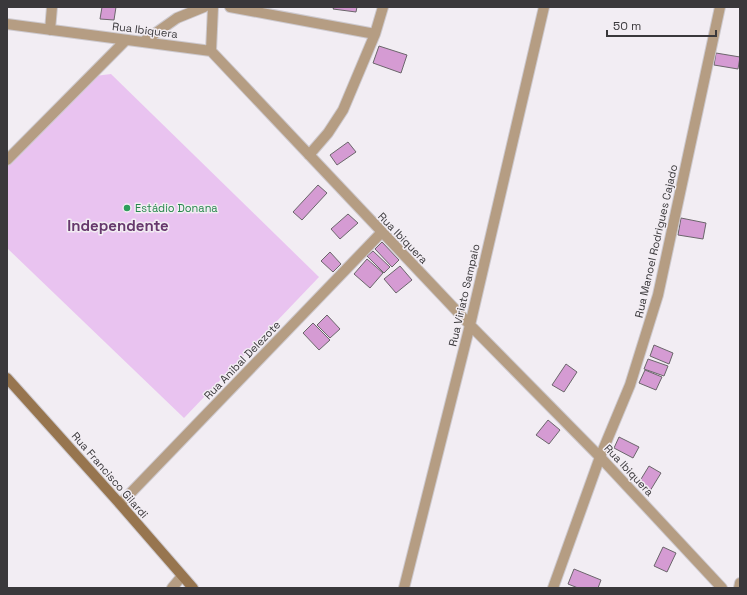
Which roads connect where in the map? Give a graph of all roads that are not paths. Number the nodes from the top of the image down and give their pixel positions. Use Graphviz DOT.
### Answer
graph roads {
  1 [pos="52,7"];
  2 [pos="204,7"];
  3 [pos="213,7"];
  4 [pos="230,7"];
  5 [pos="383,7"];
  6 [pos="544,7"];
  7 [pos="720,7"];
  8 [pos="7,24"];
  9 [pos="50,30"];
  10 [pos="375,34"];
  11 [pos="126,40"];
  12 [pos="143,42"];
  13 [pos="211,51"];
  14 [pos="309,155"];
  15 [pos="7,160"];
  16 [pos="382,233"];
  17 [pos="470,325"];
  18 [pos="7,378"];
  19 [pos="600,457"];
  20 [pos="120,504"];
  21 [pos="182,576"];
  22 [pos="740,583"];
  23 [pos="172,588"];
  24 [pos="193,588"];
  25 [pos="404,588"];
  26 [pos="553,588"];
  27 [pos="722,588"];
  28 [pos="739,588"];
  1 -- 9 [label="street"];
  2 -- 12 [label="street"];
  3 -- 13 [label="street"];
  4 -- 10 [label="street"];
  5 -- 10 [label="street"];
  6 -- 17 [label="street, Rua Viriato Sampaio"];
  7 -- 19 [label="street, Rua Manoel Rodrigues Cajado"];
  8 -- 9 [label="street, Rua Ibiquera"];
  9 -- 11 [label="street, Rua Ibiquera"];
  10 -- 14 [label="street"];
  11 -- 12 [label="street, Rua Ibiquera"];
  11 -- 15 [label="street"];
  12 -- 13 [label="street, Rua Ibiquera"];
  13 -- 14 [label="street, Rua Ibiquera"];
  14 -- 16 [label="street, Rua Ibiquera"];
  16 -- 17 [label="street, Rua Ibiquera"];
  16 -- 20 [label="street, Rua Anibal Delezote"];
  17 -- 19 [label="street, Rua Ibiquera"];
  17 -- 25 [label="street, Rua Viriato Sampaio"];
  18 -- 20 [label="street, Rua Francisco Gilardi"];
  19 -- 26 [label="street, Rua Manoel Rodrigues Cajado"];
  19 -- 27 [label="street, Rua Ibiquera"];
  20 -- 21 [label="street, Rua Francisco Gilardi"];
  21 -- 23 [label="street"];
  21 -- 24 [label="street, Rua Francisco Gilardi"];
  22 -- 28 [label="street"];
}
